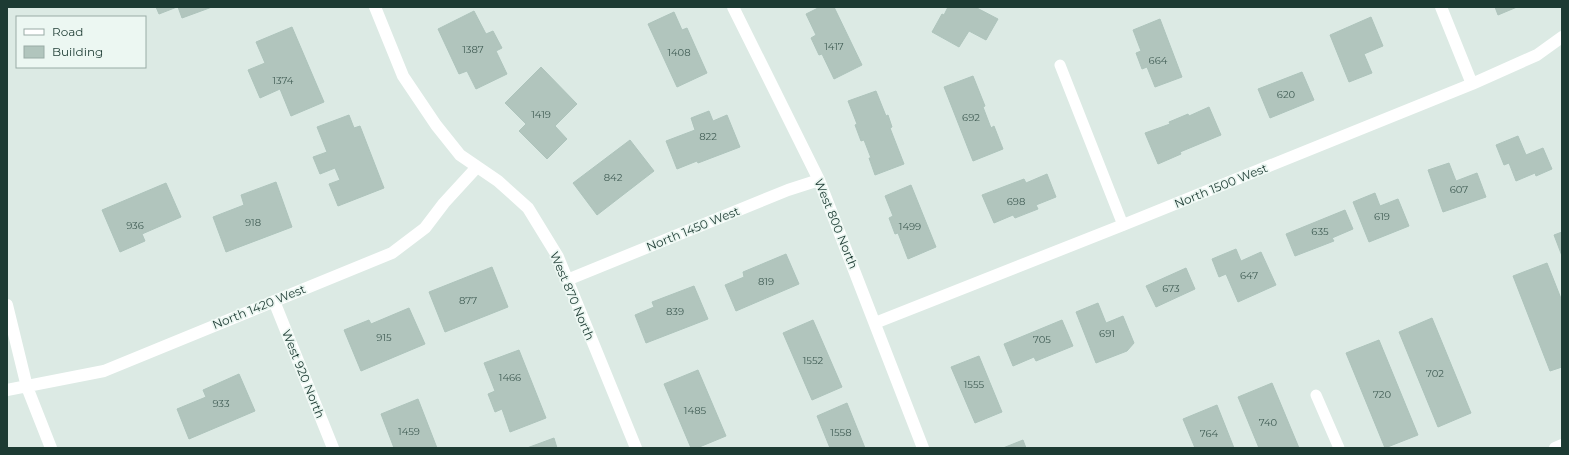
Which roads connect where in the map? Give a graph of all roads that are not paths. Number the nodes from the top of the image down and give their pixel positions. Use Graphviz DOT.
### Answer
graph roads {
  1 [pos="375,7"];
  2 [pos="733,7"];
  3 [pos="1441,7"];
  4 [pos="1562,37"];
  5 [pos="1060,65"];
  6 [pos="1472,84"];
  7 [pos="478,167"];
  8 [pos="819,180"];
  9 [pos="1123,225"];
  10 [pos="567,280"];
  11 [pos="274,301"];
  12 [pos="7,305"];
  13 [pos="875,323"];
  14 [pos="27,387"];
  15 [pos="7,390"];
  16 [pos="1316,395"];
  17 [pos="1562,445"];
  18 [pos="51,448"];
  19 [pos="333,448"];
  20 [pos="636,448"];
  21 [pos="923,448"];
  22 [pos="1339,448"];
  23 [pos="1555,448"];
  1 -- 7 [label="street, West 870 North"];
  2 -- 8 [label="street, West 800 North"];
  3 -- 6 [label="street"];
  4 -- 6 [label="street, North 1500 West"];
  5 -- 9 [label="lane"];
  6 -- 9 [label="street, North 1500 West"];
  7 -- 10 [label="street, West 870 North"];
  7 -- 11 [label="street, North 1420 West"];
  8 -- 10 [label="street, North 1450 West"];
  8 -- 13 [label="street, West 800 North"];
  9 -- 13 [label="street, North 1500 West"];
  10 -- 20 [label="street, West 870 North"];
  11 -- 14 [label="street, North 1420 West"];
  11 -- 19 [label="street, West 920 North"];
  12 -- 14 [label="street"];
  13 -- 21 [label="street, West 800 North"];
  14 -- 15 [label="street, North 1420 West"];
  14 -- 18 [label="street"];
  16 -- 22 [label="lane"];
  17 -- 23 [label="street"];
}
